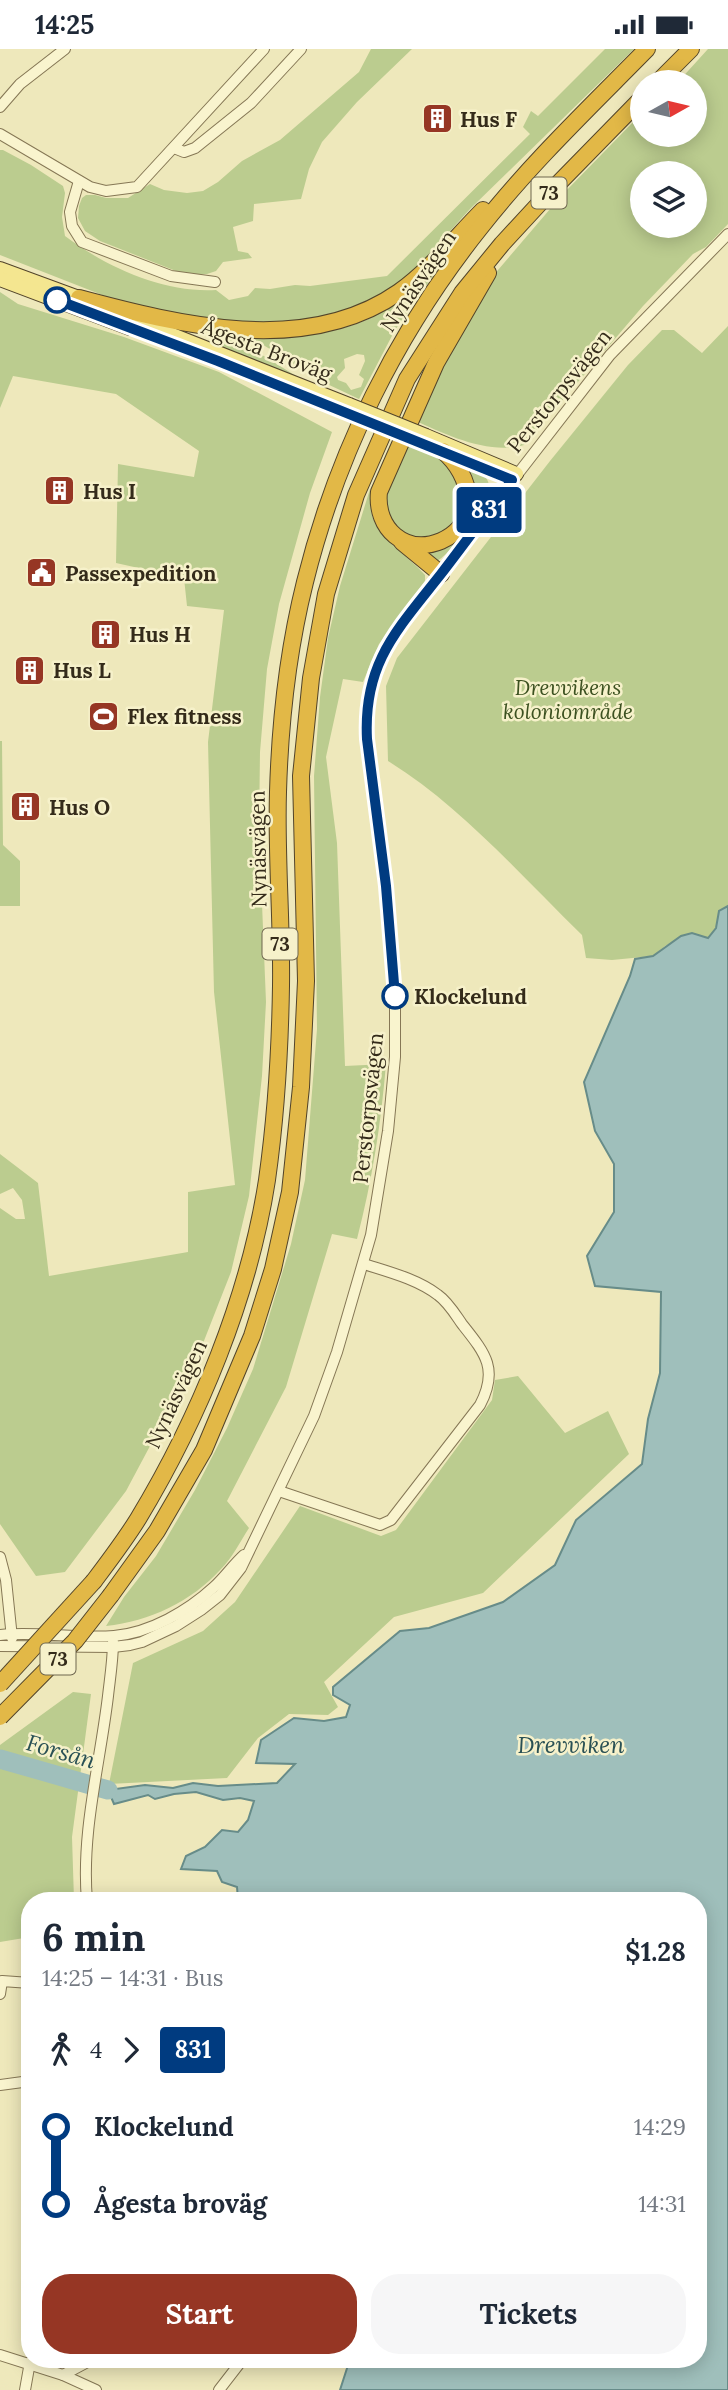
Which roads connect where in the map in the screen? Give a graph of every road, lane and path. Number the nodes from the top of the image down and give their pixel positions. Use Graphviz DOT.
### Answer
graph roads {
  1 [pos="65,49"];
  2 [pos="264,49"];
  3 [pos="301,49"];
  4 [pos="648,49"];
  5 [pos="691,49"];
  6 [pos="670,70"];
  7 [pos="0,107"];
  8 [pos="589,109"];
  9 [pos="630,111"];
  10 [pos="0,134"];
  11 [pos="174,148"];
  12 [pos="79,181"];
  13 [pos="728,234"];
  14 [pos="502,244"];
  15 [pos="0,269"];
  16 [pos="0,279"];
  17 [pos="215,282"];
  18 [pos="79,298"];
  19 [pos="225,328"];
  20 [pos="216,356"];
  21 [pos="424,439"];
  22 [pos="443,451"];
  23 [pos="514,477"];
  24 [pos="402,542"];
  25 [pos="441,574"];
  26 [pos="363,1264"];
  27 [pos="279,1491"];
  28 [pos="0,1557"];
  29 [pos="0,1635"];
  30 [pos="13,1639"];
  31 [pos="113,1642"];
  32 [pos="0,1645"];
  33 [pos="0,1684"];
  34 [pos="0,1717"];
  35 [pos="86,1892"];
  36 [pos="21,1982"];
  37 [pos="0,1994"];
  38 [pos="21,2082"];
  39 [pos="0,2085"];
  40 [pos="0,2355"];
  41 [pos="21,2361"];
  42 [pos="29,2368"];
  43 [pos="44,2368"];
  44 [pos="76,2368"];
  45 [pos="236,2368"];
  46 [pos="63,2375"];
  47 [pos="25,2390"];
  48 [pos="96,2390"];
  49 [pos="219,2390"];
  1 -- 7 [label="street"];
  2 -- 11 [label="street"];
  3 -- 11 [label="street"];
  4 -- 8 [label="highway, Nynäsvägen / 73"];
  5 -- 6 [label="highway"];
  8 -- 19 [label="highway"];
  8 -- 33 [label="highway, Nynäsvägen / 73, bridge"];
  9 -- 14 [label="highway, Nynäsvägen / 73"];
  10 -- 12 [label="street"];
  11 -- 12 [label="street"];
  12 -- 17 [label="street"];
  13 -- 23 [label="street, Perstorpsvägen"];
  14 -- 24 [label="highway"];
  14 -- 34 [label="highway, Nynäsvägen / 73, bridge"];
  15 -- 18 [label="main road, Ågesta Broväg"];
  16 -- 20 [label="main road, Ågesta Broväg"];
  18 -- 19 [label="highway"];
  18 -- 20 [label="main road, Ågesta Broväg"];
  19 -- 20 [label="main road"];
  20 -- 21 [label="main road, Ågesta Broväg"];
  21 -- 22 [label="main road, Ågesta Broväg"];
  21 -- 23 [label="main road, Ågesta Broväg"];
  22 -- 23 [label="main road, Ågesta Broväg"];
  22 -- 24 [label="highway"];
  23 -- 25 [label="street, Perstorpsvägen"];
  24 -- 25 [label="highway"];
  25 -- 26 [label="street, Perstorpsvägen"];
  26 -- 27 [label="street, Perstorpsvägen"];
  26 -- 27 [label="street"];
  27 -- 31 [label="street, Perstorpsvägen"];
  28 -- 30 [label="street"];
  29 -- 30 [label="street, Perstorpsvägen"];
  30 -- 31 [label="street, Perstorpsvägen"];
  30 -- 32 [label="street, Perstorpsvägen"];
  31 -- 35 [label="street"];
  36 -- 37 [label="street"];
  38 -- 39 [label="street"];
  40 -- 41 [label="street"];
  42 -- 47 [label="street"];
  43 -- 46 [label="street"];
  44 -- 46 [label="street"];
  45 -- 49 [label="street"];
  46 -- 48 [label="street"];
}
